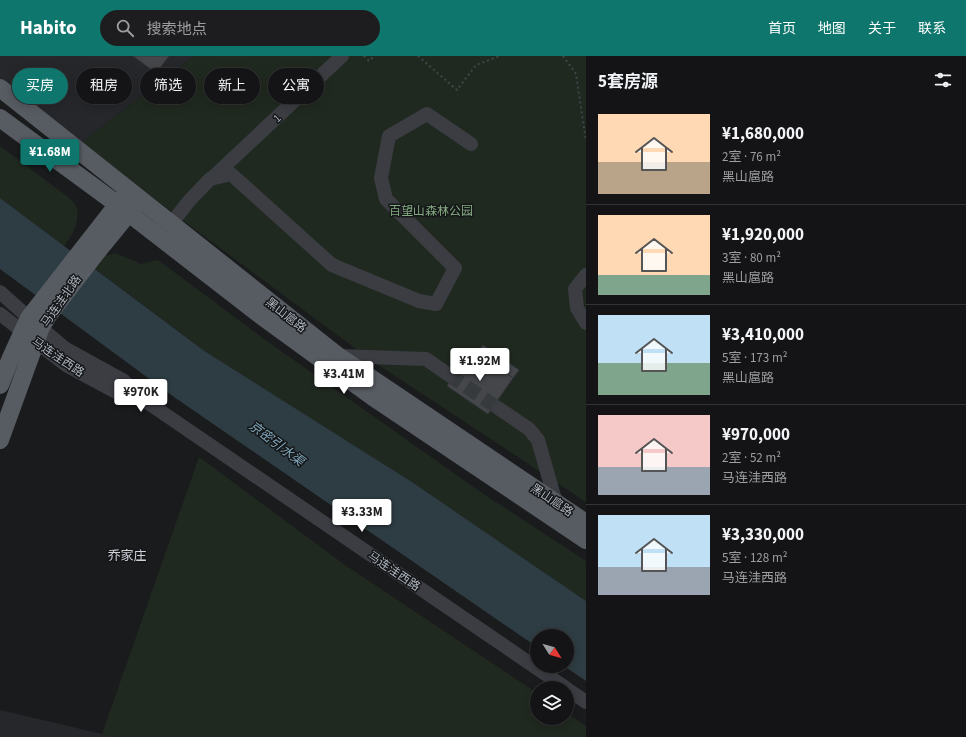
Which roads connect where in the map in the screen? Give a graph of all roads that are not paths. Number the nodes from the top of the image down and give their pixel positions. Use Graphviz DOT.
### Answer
graph roads {
  1 [pos="342,56"];
  2 [pos="2,90"];
  3 [pos="0,119"];
  4 [pos="471,144"];
  5 [pos="210,179"];
  6 [pos="135,194"];
  7 [pos="123,208"];
  8 [pos="171,224"];
  9 [pos="586,276"];
  10 [pos="0,292"];
  11 [pos="0,314"];
  12 [pos="586,323"];
  13 [pos="36,324"];
  14 [pos="338,356"];
  15 [pos="448,374"];
  16 [pos="0,385"];
  17 [pos="498,408"];
  18 [pos="0,440"];
  19 [pos="556,503"];
  20 [pos="586,523"];
  21 [pos="586,540"];
  22 [pos="556,681"];
  23 [pos="574,694"];
  24 [pos="586,702"];
  1 -- 5 [label="street, 1 / 1"];
  2 -- 3 [label="main road"];
  2 -- 6 [label="main road, 黑山扈路"];
  3 -- 7 [label="main road, 黑山扈路"];
  4 -- 5 [label="street"];
  5 -- 8 [label="street, 1"];
  6 -- 7 [label="main road, 马连洼北路"];
  6 -- 8 [label="main road, 黑山扈路"];
  7 -- 13 [label="main road, 马连洼北路"];
  7 -- 21 [label="main road, 黑山扈路"];
  8 -- 14 [label="main road, 黑山扈路"];
  9 -- 12 [label="street"];
  10 -- 13 [label="street, 马连洼西路"];
  11 -- 13 [label="street, 马连洼西路"];
  13 -- 16 [label="main road, 马连洼北路"];
  13 -- 18 [label="main road, 马连洼北路"];
  13 -- 22 [label="street, 马连洼西路"];
  14 -- 15 [label="street"];
  14 -- 19 [label="main road, 黑山扈路"];
  17 -- 19 [label="street"];
  19 -- 20 [label="main road, 黑山扈路"];
  23 -- 24 [label="street, 马连洼西路"];
}
